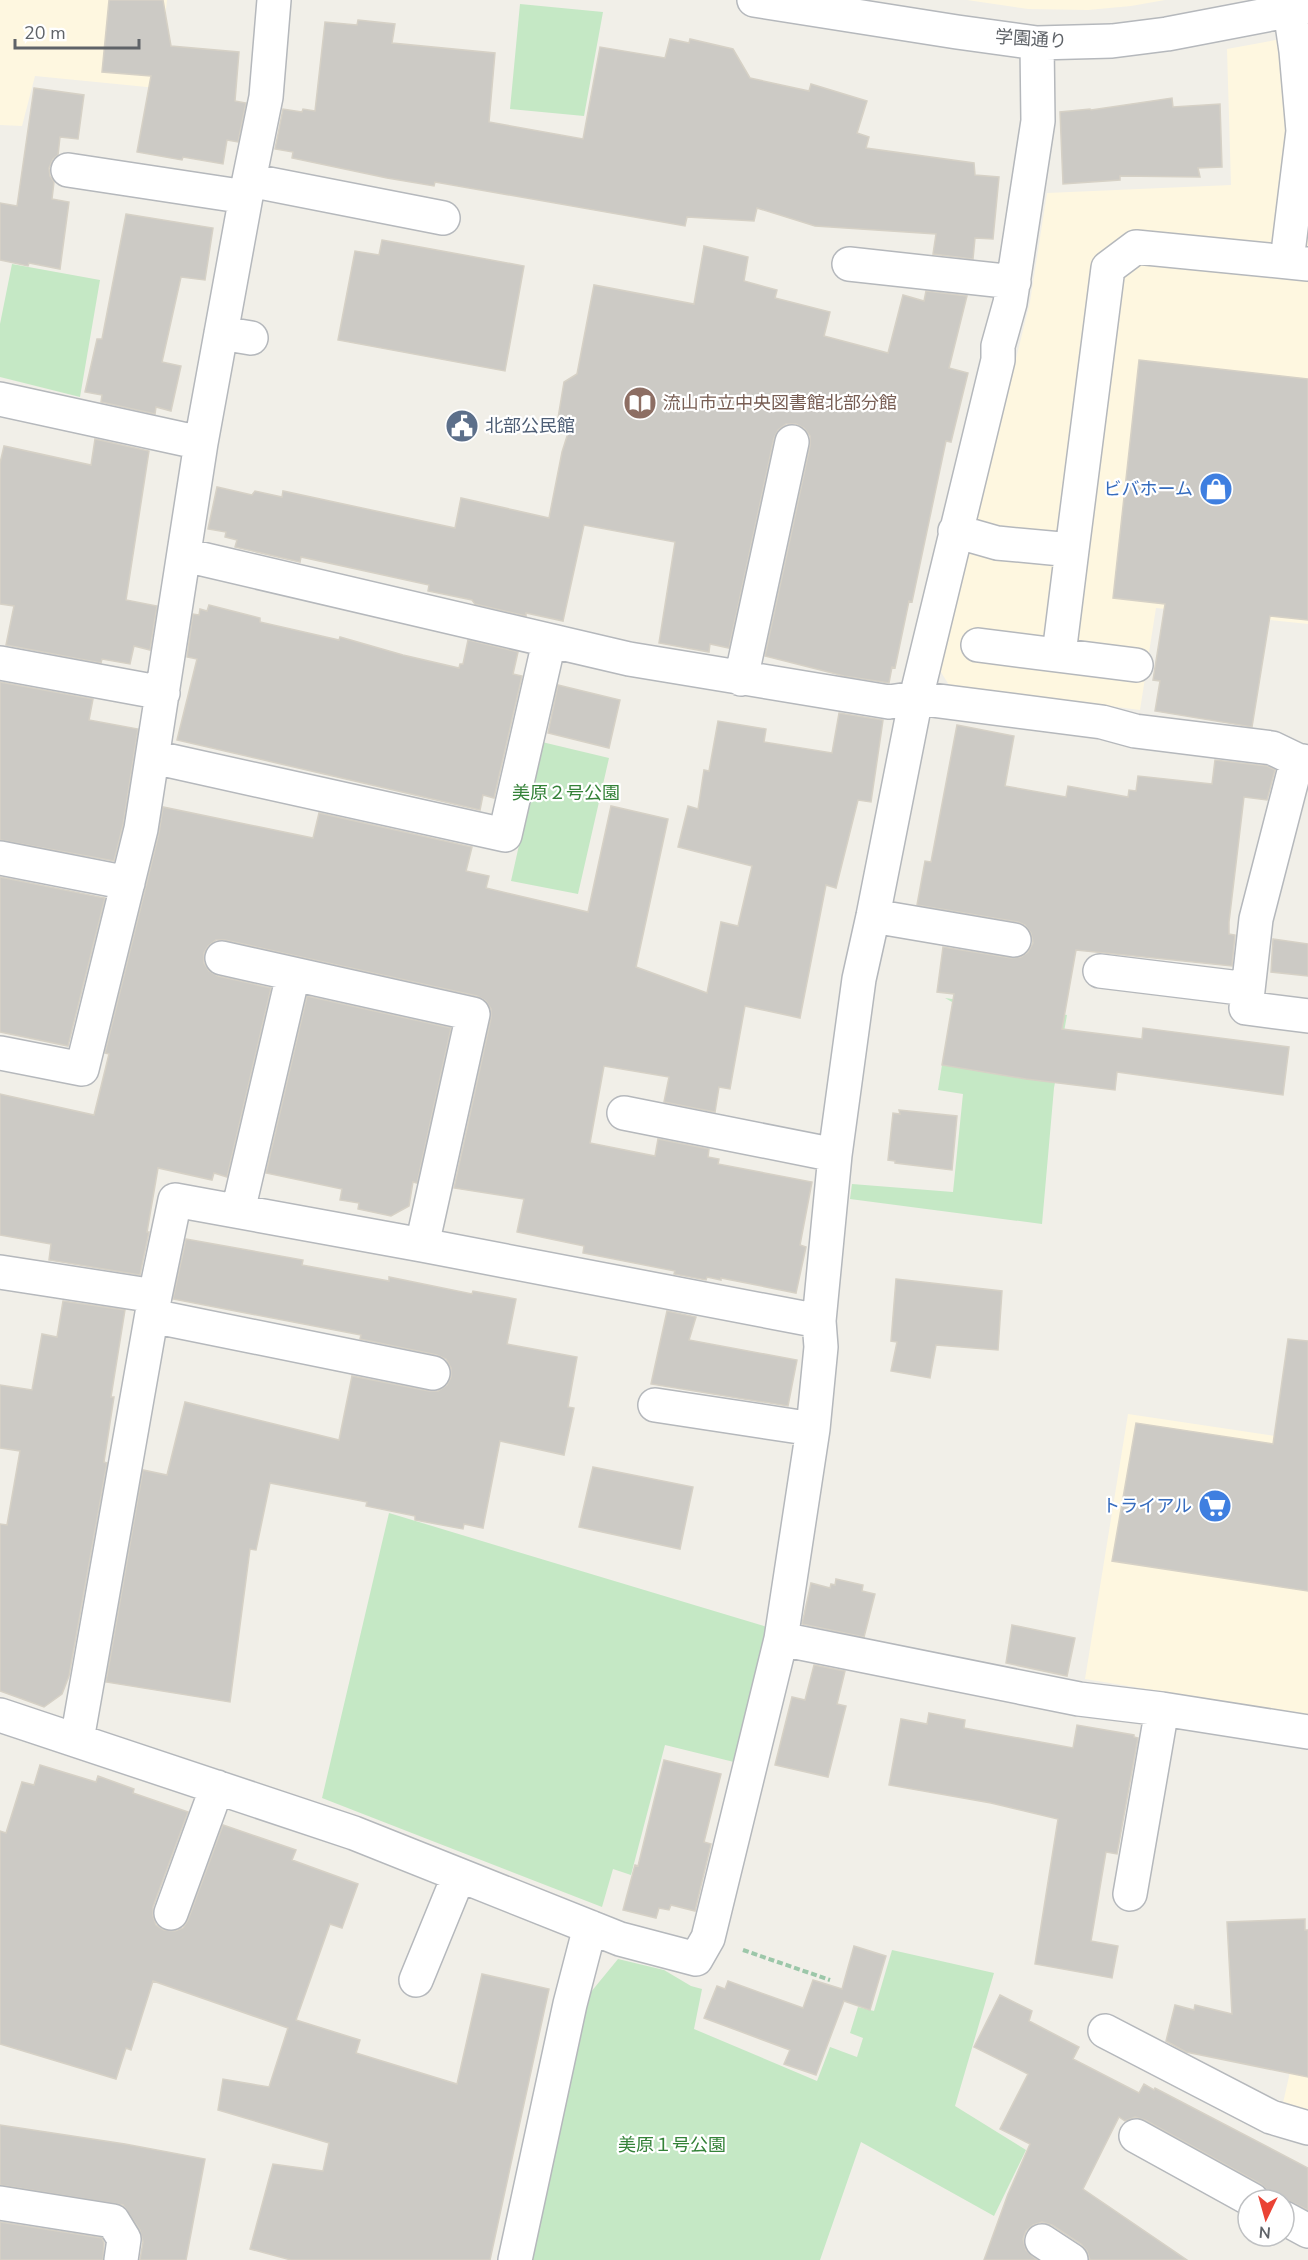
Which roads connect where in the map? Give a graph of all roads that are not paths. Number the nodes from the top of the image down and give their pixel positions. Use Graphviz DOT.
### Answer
graph roads {
  1 [pos="274,0"];
  2 [pos="754,0"];
  3 [pos="1299,8"];
  4 [pos="920,13"];
  5 [pos="1037,43"];
  6 [pos="1306,130"];
  7 [pos="68,170"];
  8 [pos="247,189"];
  9 [pos="443,218"];
  10 [pos="1298,262"];
  11 [pos="849,264"];
  12 [pos="1014,282"];
  13 [pos="0,399"];
  14 [pos="792,442"];
  15 [pos="201,443"];
  16 [pos="955,531"];
  17 [pos="1072,550"];
  18 [pos="184,555"];
  19 [pos="549,642"];
  20 [pos="978,645"];
  21 [pos="1059,654"];
  22 [pos="0,663"];
  23 [pos="1136,665"];
  24 [pos="741,679"];
  25 [pos="164,693"];
  26 [pos="916,698"];
  27 [pos="153,757"];
  28 [pos="1302,761"];
  29 [pos="0,858"];
  30 [pos="128,884"];
  31 [pos="873,916"];
  32 [pos="1014,940"];
  33 [pos="222,958"];
  34 [pos="1100,971"];
  35 [pos="293,975"];
  36 [pos="1248,989"];
  37 [pos="1308,1016"];
  38 [pos="0,1053"];
  39 [pos="624,1113"];
  40 [pos="835,1155"];
  41 [pos="238,1211"];
  42 [pos="422,1245"];
  43 [pos="0,1272"];
  44 [pos="153,1306"];
  45 [pos="819,1321"];
  46 [pos="433,1373"];
  47 [pos="655,1405"];
  48 [pos="813,1430"];
  49 [pos="781,1639"];
  50 [pos="1162,1709"];
  51 [pos="0,1715"];
  52 [pos="1308,1731"];
  53 [pos="78,1740"];
  54 [pos="217,1787"];
  55 [pos="459,1875"];
  56 [pos="1130,1894"];
  57 [pos="171,1913"];
  58 [pos="590,1927"];
  59 [pos="416,1980"];
  60 [pos="1105,2031"];
  61 [pos="1308,2128"];
  62 [pos="1136,2136"];
  63 [pos="1236,2191"];
  64 [pos="0,2203"];
  65 [pos="1042,2241"];
  66 [pos="121,2260"];
  67 [pos="515,2260"];
  68 [pos="1071,2260"];
  1 -- 8 [label="street"];
  2 -- 4 [label="street, 学園通り"];
  3 -- 5 [label="street, 学園通り"];
  3 -- 6 [label="street"];
  4 -- 5 [label="street, 学園通り"];
  5 -- 12 [label="street"];
  6 -- 10 [label="street"];
  7 -- 8 [label="street"];
  8 -- 9 [label="street"];
  8 -- 15 [label="street"];
  10 -- 17 [label="street"];
  11 -- 12 [label="street"];
  12 -- 16 [label="street"];
  13 -- 15 [label="street"];
  14 -- 24 [label="street"];
  15 -- 18 [label="street"];
  16 -- 17 [label="street"];
  16 -- 26 [label="street"];
  17 -- 21 [label="street"];
  18 -- 19 [label="street"];
  18 -- 25 [label="street"];
  19 -- 24 [label="street"];
  19 -- 27 [label="street"];
  20 -- 21 [label="street"];
  21 -- 23 [label="street"];
  22 -- 25 [label="street"];
  24 -- 26 [label="street"];
  25 -- 27 [label="street"];
  26 -- 28 [label="street"];
  26 -- 31 [label="street"];
  27 -- 30 [label="street"];
  28 -- 36 [label="street"];
  29 -- 30 [label="street"];
  30 -- 38 [label="street"];
  31 -- 32 [label="street"];
  31 -- 40 [label="street"];
  33 -- 35 [label="street"];
  34 -- 36 [label="street"];
  35 -- 41 [label="street"];
  35 -- 42 [label="street"];
  36 -- 37 [label="street"];
  39 -- 40 [label="street"];
  40 -- 45 [label="street"];
  41 -- 42 [label="street"];
  41 -- 44 [label="street"];
  42 -- 45 [label="street"];
  43 -- 44 [label="street"];
  44 -- 46 [label="street"];
  44 -- 53 [label="street"];
  45 -- 48 [label="street"];
  47 -- 48 [label="street"];
  48 -- 49 [label="street"];
  49 -- 50 [label="street"];
  49 -- 58 [label="street"];
  50 -- 52 [label="street"];
  50 -- 56 [label="street"];
  51 -- 53 [label="street"];
  53 -- 54 [label="street"];
  54 -- 55 [label="street"];
  54 -- 57 [label="street"];
  55 -- 58 [label="street"];
  55 -- 59 [label="street"];
  58 -- 67 [label="street"];
  60 -- 61 [label="street"];
  62 -- 63 [label="street"];
  64 -- 66 [label="street"];
  65 -- 68 [label="street"];
}
